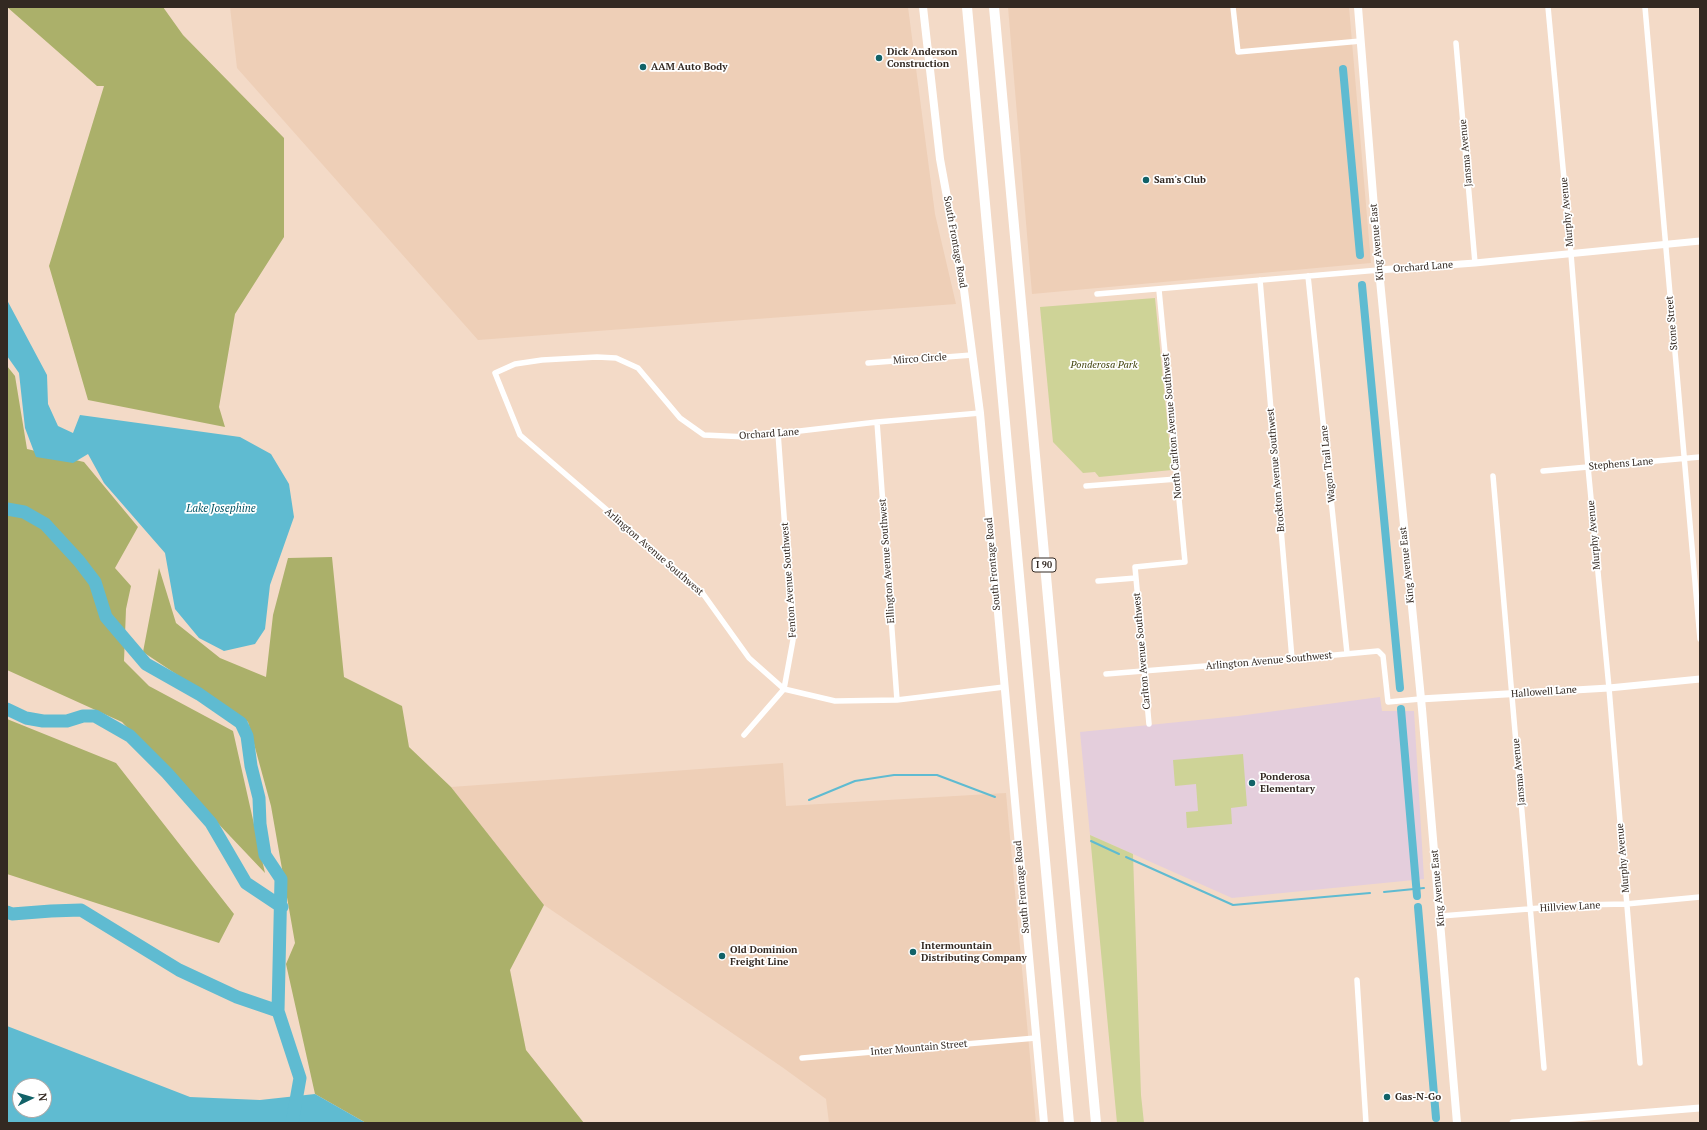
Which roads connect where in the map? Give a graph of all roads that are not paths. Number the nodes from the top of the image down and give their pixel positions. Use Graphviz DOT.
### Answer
graph roads {
  1 [pos="923,7"];
  2 [pos="967,7"];
  3 [pos="994,7"];
  4 [pos="1234,7"];
  5 [pos="1358,7"];
  6 [pos="1548,7"];
  7 [pos="1645,7"];
  8 [pos="1361,41"];
  9 [pos="1456,43"];
  10 [pos="1700,241"];
  11 [pos="1666,245"];
  12 [pos="1571,254"];
  13 [pos="1475,263"];
  14 [pos="1379,270"];
  15 [pos="1308,276"];
  16 [pos="1260,280"];
  17 [pos="1159,290"];
  18 [pos="1097,294"];
  19 [pos="972,355"];
  20 [pos="868,363"];
  21 [pos="495,373"];
  22 [pos="980,413"];
  23 [pos="877,422"];
  24 [pos="778,433"];
  25 [pos="1700,457"];
  26 [pos="1683,459"];
  27 [pos="1588,467"];
  28 [pos="1543,471"];
  29 [pos="1493,476"];
  30 [pos="1177,479"];
  31 [pos="1086,486"];
  32 [pos="1136,578"];
  33 [pos="1098,581"];
  34 [pos="1700,639"];
  35 [pos="1347,653"];
  36 [pos="1292,660"];
  37 [pos="1144,672"];
  38 [pos="1106,674"];
  39 [pos="1700,678"];
  40 [pos="1004,687"];
  41 [pos="1609,688"];
  42 [pos="784,690"];
  43 [pos="1512,695"];
  44 [pos="1420,699"];
  45 [pos="897,700"];
  46 [pos="1388,702"];
  47 [pos="1149,724"];
  48 [pos="744,735"];
  49 [pos="1700,897"];
  50 [pos="1626,904"];
  51 [pos="1531,909"];
  52 [pos="1441,916"];
  53 [pos="1357,980"];
  54 [pos="1036,1038"];
  55 [pos="802,1058"];
  56 [pos="1640,1063"];
  57 [pos="1544,1068"];
  58 [pos="1700,1108"];
  59 [pos="1044,1123"];
  60 [pos="1069,1123"];
  61 [pos="1096,1123"];
  62 [pos="1366,1123"];
  63 [pos="1457,1123"];
  64 [pos="1513,1123"];
  1 -- 19 [label="main road, South Frontage Road"];
  2 -- 60 [label="highway, I 90"];
  3 -- 61 [label="highway, I 90"];
  4 -- 8 [label="street"];
  5 -- 8 [label="main road, King Avenue East"];
  6 -- 12 [label="street, Murphy Avenue"];
  7 -- 11 [label="street, Stone Street"];
  8 -- 14 [label="main road, King Avenue East"];
  9 -- 13 [label="street, Jansma Avenue"];
  10 -- 11 [label="street, Orchard Lane"];
  11 -- 12 [label="street, Orchard Lane"];
  11 -- 26 [label="street, Stone Street"];
  12 -- 13 [label="street, Orchard Lane"];
  12 -- 27 [label="street, Murphy Avenue"];
  13 -- 14 [label="street, Orchard Lane"];
  14 -- 15 [label="street, Orchard Lane"];
  14 -- 44 [label="main road, King Avenue East"];
  15 -- 16 [label="street, Orchard Lane"];
  15 -- 35 [label="street, Wagon Trail Lane"];
  16 -- 17 [label="street, Orchard Lane"];
  16 -- 36 [label="street, Brockton Avenue Southwest"];
  17 -- 18 [label="street, Orchard Lane"];
  17 -- 30 [label="street, North Carlton Avenue Southwest"];
  19 -- 20 [label="street, Mirco Circle"];
  19 -- 22 [label="main road, South Frontage Road"];
  21 -- 24 [label="street, Orchard Lane"];
  21 -- 42 [label="street, Arlington Avenue Southwest"];
  22 -- 23 [label="street, Orchard Lane"];
  22 -- 40 [label="main road, South Frontage Road"];
  23 -- 24 [label="street, Orchard Lane"];
  23 -- 45 [label="street, Ellington Avenue Southwest"];
  24 -- 42 [label="street, Fenton Avenue Southwest"];
  25 -- 26 [label="street, Stephens Lane"];
  26 -- 27 [label="street, Stephens Lane"];
  26 -- 34 [label="street, Stone Street"];
  27 -- 28 [label="street, Stephens Lane"];
  27 -- 41 [label="street, Murphy Avenue"];
  29 -- 43 [label="street, Jansma Avenue"];
  30 -- 31 [label="street"];
  30 -- 32 [label="street, North Carlton Avenue Southwest"];
  32 -- 33 [label="street"];
  32 -- 37 [label="street, Carlton Avenue Southwest"];
  35 -- 36 [label="street, Arlington Avenue Southwest"];
  35 -- 46 [label="street, Arlington Avenue Southwest"];
  36 -- 37 [label="street, Arlington Avenue Southwest"];
  37 -- 38 [label="street, Arlington Avenue Southwest"];
  37 -- 47 [label="street, Carlton Avenue Southwest"];
  39 -- 41 [label="street, Hallowell Lane"];
  40 -- 45 [label="street, Arlington Avenue Southwest"];
  40 -- 54 [label="main road, South Frontage Road"];
  41 -- 43 [label="street, Hallowell Lane"];
  41 -- 50 [label="street, Murphy Avenue"];
  42 -- 45 [label="street, Arlington Avenue Southwest"];
  42 -- 48 [label="street"];
  43 -- 44 [label="street, Hallowell Lane"];
  43 -- 51 [label="street, Jansma Avenue"];
  44 -- 46 [label="street, Hallowell Lane"];
  44 -- 52 [label="main road, King Avenue East"];
  49 -- 50 [label="street, Hillview Lane"];
  50 -- 51 [label="street, Hillview Lane"];
  50 -- 56 [label="street, Murphy Avenue"];
  51 -- 52 [label="street, Hillview Lane"];
  51 -- 57 [label="street, Jansma Avenue"];
  52 -- 63 [label="main road, King Avenue East"];
  53 -- 62 [label="street"];
  54 -- 55 [label="street, Inter Mountain Street"];
  54 -- 59 [label="main road, South Frontage Road"];
  58 -- 64 [label="street"];
}
